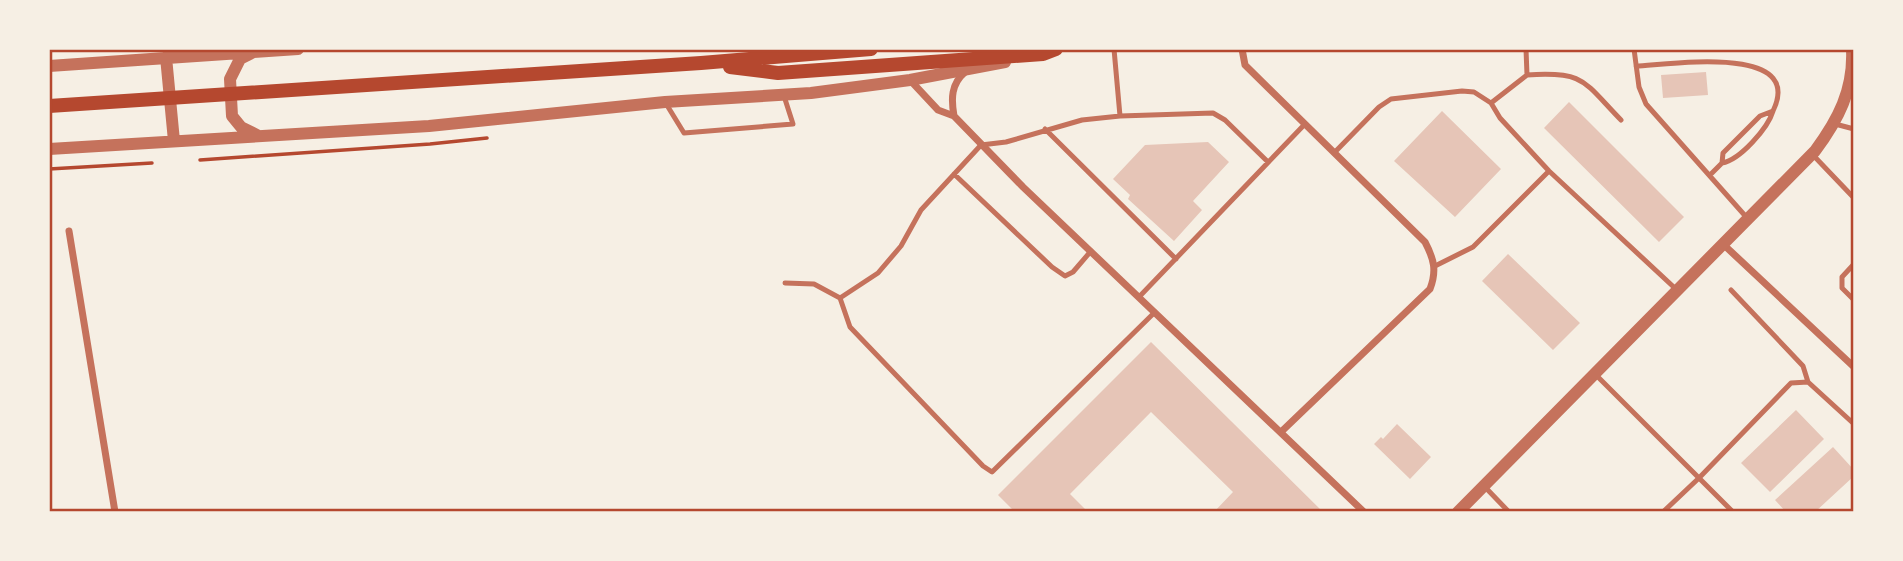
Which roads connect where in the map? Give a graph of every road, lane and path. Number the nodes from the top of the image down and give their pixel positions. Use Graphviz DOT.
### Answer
graph roads {
  1 [pos="298,49"];
  2 [pos="871,49"];
  3 [pos="1114,49"];
  4 [pos="1242,49"];
  5 [pos="1526,49"];
  6 [pos="1634,49"];
  7 [pos="1852,49"];
  8 [pos="256,52"];
  9 [pos="1049,52"];
  10 [pos="166,57"];
  11 [pos="701,63"];
  12 [pos="49,66"];
  13 [pos="1636,66"];
  14 [pos="968,69"];
  15 [pos="1527,75"];
  16 [pos="910,80"];
  17 [pos="783,95"];
  18 [pos="665,102"];
  19 [pos="1491,103"];
  20 [pos="49,106"];
  21 [pos="1773,111"];
  22 [pos="954,116"];
  23 [pos="1120,116"];
  24 [pos="1621,120"];
  25 [pos="1835,124"];
  26 [pos="1304,125"];
  27 [pos="1045,129"];
  28 [pos="1854,129"];
  29 [pos="259,136"];
  30 [pos="174,141"];
  31 [pos="981,145"];
  32 [pos="49,149"];
  33 [pos="1334,153"];
  34 [pos="1812,154"];
  35 [pos="1268,162"];
  36 [pos="152,163"];
  37 [pos="1722,163"];
  38 [pos="49,169"];
  39 [pos="1549,171"];
  40 [pos="954,174"];
  41 [pos="1710,175"];
  42 [pos="1854,198"];
  43 [pos="1748,220"];
  44 [pos="69,231"];
  45 [pos="1724,244"];
  46 [pos="1091,251"];
  47 [pos="1176,259"];
  48 [pos="1854,264"];
  49 [pos="1435,266"];
  50 [pos="785,284"];
  51 [pos="1731,290"];
  52 [pos="1678,291"];
  53 [pos="1139,297"];
  54 [pos="839,298"];
  55 [pos="1854,300"];
  56 [pos="1155,312"];
  57 [pos="1854,368"];
  58 [pos="1595,374"];
  59 [pos="1808,382"];
  60 [pos="1854,424"];
  61 [pos="1281,432"];
  62 [pos="1699,478"];
  63 [pos="1484,486"];
  64 [pos="115,512"];
  65 [pos="1364,512"];
  66 [pos="1458,512"];
  67 [pos="1509,512"];
  68 [pos="1663,512"];
  69 [pos="1733,512"];
  1 -- 8 [label="street"];
  2 -- 11 [label="main road"];
  3 -- 23 [label="lane"];
  4 -- 26 [label="street"];
  5 -- 15 [label="lane"];
  6 -- 13 [label="lane"];
  7 -- 25 [label="street"];
  8 -- 10 [label="street"];
  8 -- 29 [label="street"];
  9 -- 11 [label="main road"];
  9 -- 14 [label="street"];
  10 -- 12 [label="street"];
  10 -- 30 [label="street"];
  11 -- 20 [label="main road"];
  13 -- 21 [label="lane"];
  13 -- 41 [label="lane"];
  14 -- 16 [label="street"];
  14 -- 22 [label="street"];
  15 -- 19 [label="lane"];
  15 -- 24 [label="lane"];
  16 -- 17 [label="street"];
  16 -- 22 [label="street"];
  17 -- 18 [label="street"];
  17 -- 18 [label="lane"];
  18 -- 29 [label="street"];
  19 -- 33 [label="lane"];
  19 -- 39 [label="lane"];
  21 -- 37 [label="lane"];
  21 -- 37 [label="lane"];
  22 -- 31 [label="street"];
  23 -- 27 [label="lane"];
  23 -- 35 [label="lane"];
  25 -- 28 [label="lane"];
  25 -- 34 [label="street"];
  26 -- 33 [label="street"];
  26 -- 35 [label="lane"];
  27 -- 31 [label="lane"];
  27 -- 47 [label="lane"];
  29 -- 30 [label="street"];
  30 -- 32 [label="street"];
  31 -- 40 [label="lane"];
  31 -- 46 [label="street"];
  33 -- 49 [label="street"];
  34 -- 42 [label="lane"];
  34 -- 43 [label="street"];
  35 -- 47 [label="lane"];
  36 -- 38 [label="path"];
  37 -- 41 [label="lane"];
  39 -- 49 [label="lane"];
  39 -- 52 [label="lane"];
  40 -- 46 [label="lane"];
  40 -- 54 [label="lane"];
  41 -- 43 [label="lane"];
  43 -- 45 [label="street"];
  44 -- 64 [label="street"];
  45 -- 52 [label="street"];
  45 -- 57 [label="street"];
  46 -- 53 [label="street"];
  47 -- 53 [label="lane"];
  48 -- 55 [label="lane"];
  49 -- 61 [label="street"];
  50 -- 54 [label="lane"];
  51 -- 59 [label="lane"];
  52 -- 58 [label="street"];
  53 -- 56 [label="street"];
  54 -- 56 [label="lane"];
  56 -- 61 [label="street"];
  58 -- 62 [label="lane"];
  58 -- 63 [label="street"];
  59 -- 60 [label="lane"];
  59 -- 62 [label="lane"];
  61 -- 65 [label="street"];
  62 -- 68 [label="lane"];
  62 -- 69 [label="lane"];
  63 -- 66 [label="street"];
  63 -- 67 [label="lane"];
}
